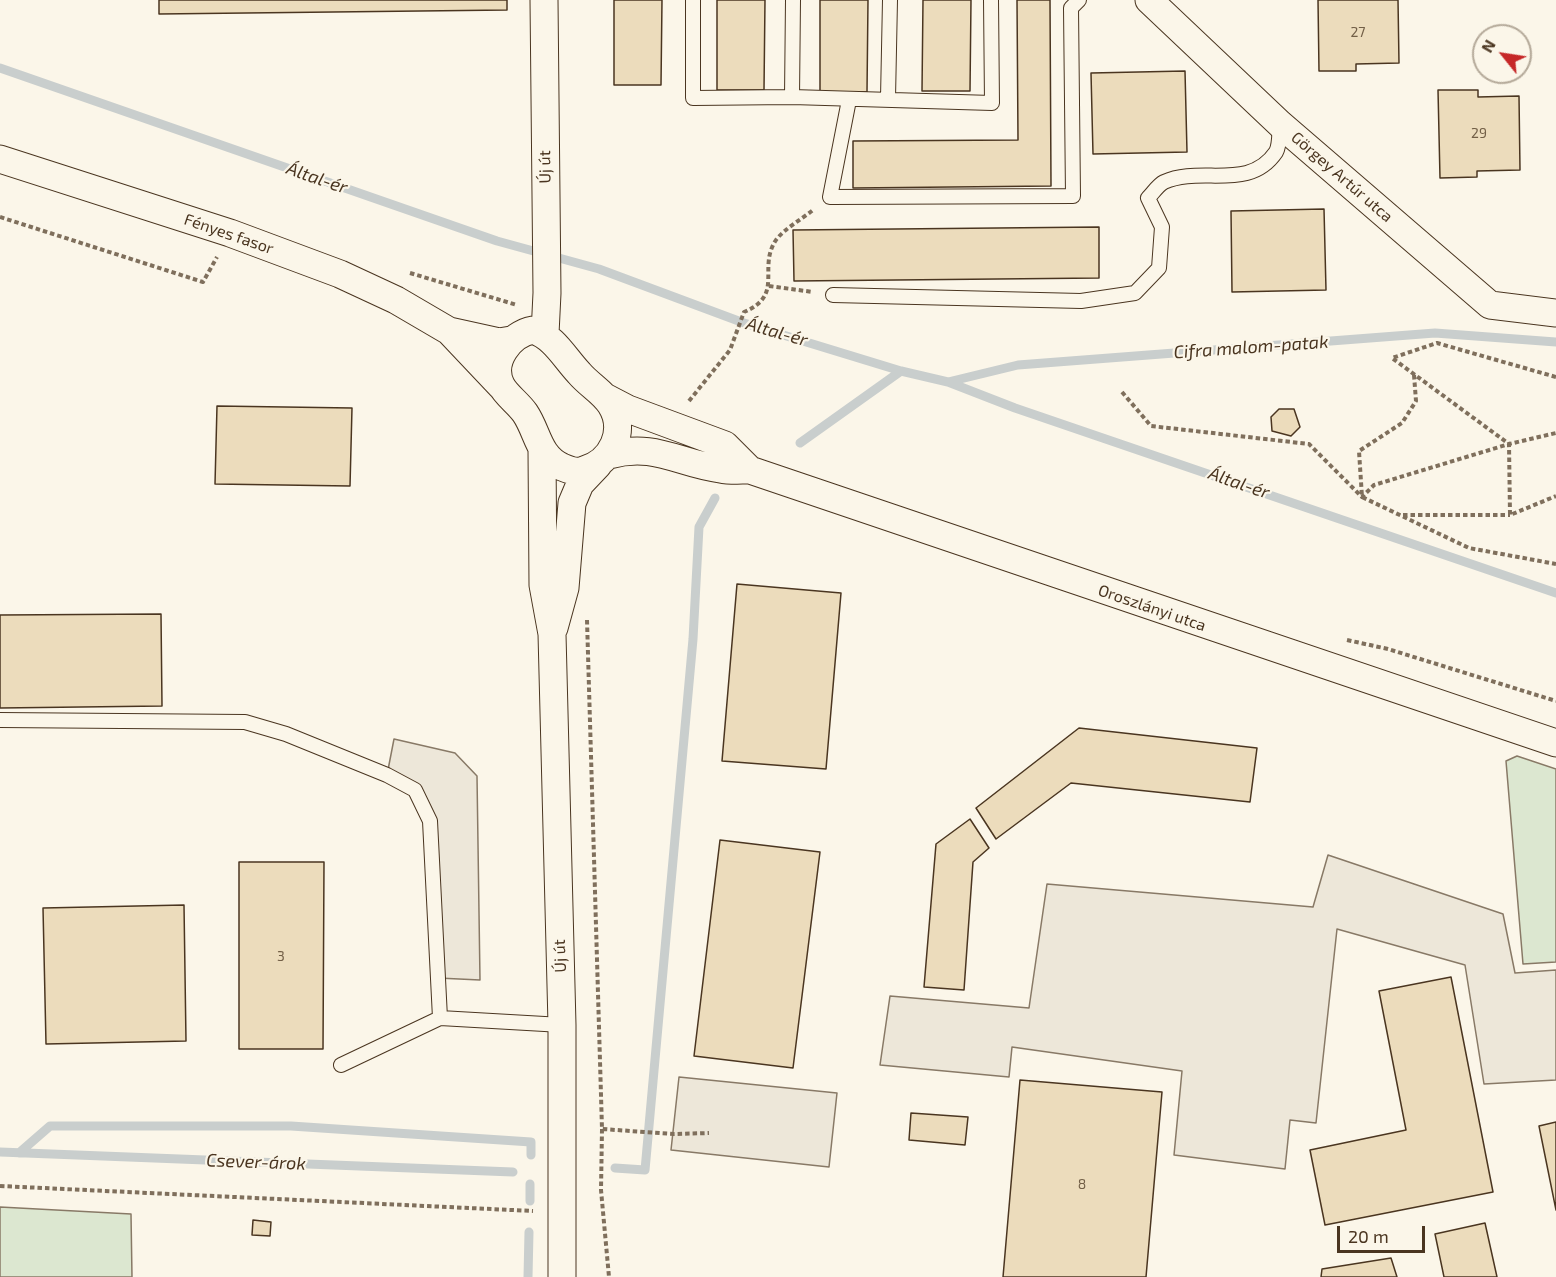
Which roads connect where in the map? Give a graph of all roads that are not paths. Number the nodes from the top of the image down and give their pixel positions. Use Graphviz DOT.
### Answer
graph roads {
  1 [pos="544,0"];
  2 [pos="693,0"];
  3 [pos="793,0"];
  4 [pos="890,0"];
  5 [pos="991,0"];
  6 [pos="1079,0"];
  7 [pos="1149,0"];
  8 [pos="792,97"];
  9 [pos="888,98"];
  10 [pos="849,100"];
  11 [pos="1280,124"];
  12 [pos="0,159"];
  13 [pos="833,295"];
  14 [pos="1556,313"];
  15 [pos="449,331"];
  16 [pos="544,334"];
  17 [pos="511,340"];
  18 [pos="501,386"];
  19 [pos="605,397"];
  20 [pos="542,451"];
  21 [pos="604,460"];
  22 [pos="750,470"];
  23 [pos="552,634"];
  24 [pos="0,720"];
  25 [pos="1556,743"];
  26 [pos="440,1018"];
  27 [pos="562,1025"];
  28 [pos="341,1065"];
  29 [pos="562,1277"];
  1 -- 16 [label="street, Új út"];
  2 -- 8 [label="lane"];
  3 -- 8 [label="lane"];
  4 -- 9 [label="lane"];
  5 -- 9 [label="lane"];
  6 -- 10 [label="lane"];
  7 -- 11 [label="street, Görgey Artúr utca"];
  8 -- 10 [label="lane"];
  9 -- 10 [label="lane"];
  11 -- 13 [label="lane"];
  11 -- 14 [label="street, Görgey Artúr utca"];
  12 -- 15 [label="street, Fényes fasor"];
  15 -- 17 [label="street, Fényes fasor"];
  15 -- 18 [label="street, Fényes fasor"];
  16 -- 17 [label="street"];
  16 -- 19 [label="street"];
  17 -- 18 [label="street"];
  18 -- 20 [label="street, Fényes fasor"];
  19 -- 21 [label="street"];
  19 -- 22 [label="street, Oroszlányi utca"];
  20 -- 21 [label="street, Oroszlányi utca"];
  20 -- 23 [label="street, Új út"];
  21 -- 22 [label="street, Oroszlányi utca"];
  21 -- 23 [label="street, Új út"];
  22 -- 25 [label="street, Oroszlányi utca"];
  23 -- 27 [label="street, Új út"];
  24 -- 26 [label="lane"];
  26 -- 27 [label="lane"];
  26 -- 28 [label="lane"];
  27 -- 29 [label="street, Új út"];
}
